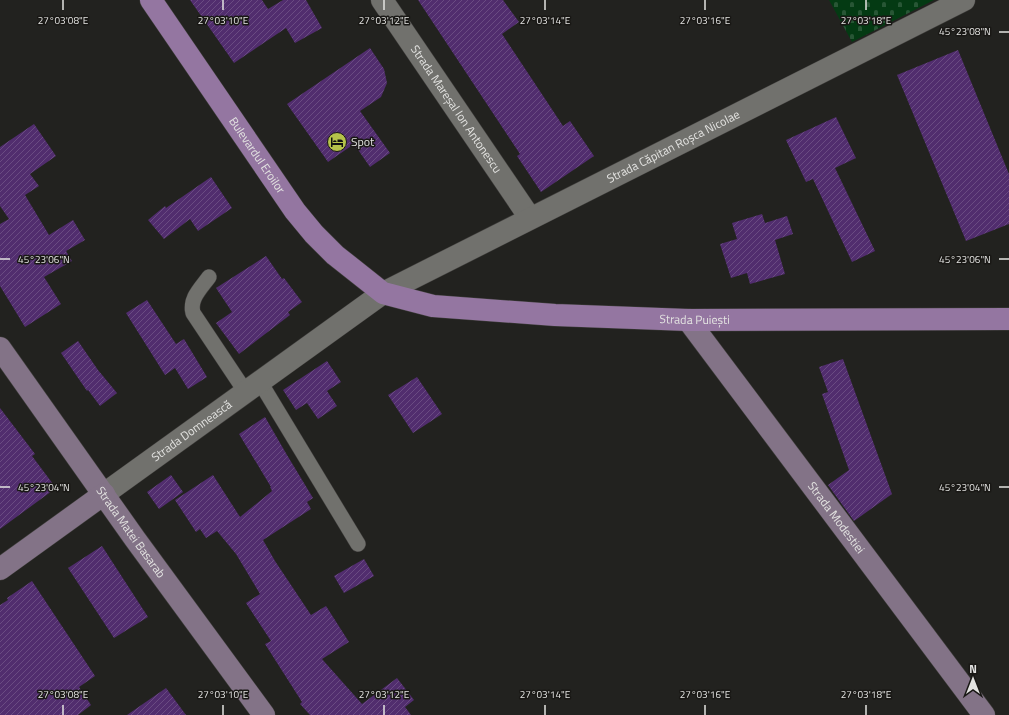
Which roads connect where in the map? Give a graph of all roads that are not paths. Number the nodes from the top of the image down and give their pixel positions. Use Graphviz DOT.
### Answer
graph roads {
  1 [pos="151,0"];
  2 [pos="382,0"];
  3 [pos="964,0"];
  4 [pos="530,218"];
  5 [pos="209,277"];
  6 [pos="383,293"];
  7 [pos="1009,319"];
  8 [pos="688,320"];
  9 [pos="0,348"];
  10 [pos="252,387"];
  11 [pos="104,494"];
  12 [pos="358,544"];
  13 [pos="0,570"];
  14 [pos="264,715"];
  15 [pos="984,715"];
  1 -- 6 [label="main road, Bulevardul Eroilor"];
  2 -- 4 [label="street, Strada Mareșal Ion Antonescu"];
  3 -- 4 [label="street, Strada Căpitan Roșca Nicolae"];
  4 -- 6 [label="street, Strada Căpitan Roșca Nicolae"];
  5 -- 10 [label="lane"];
  6 -- 8 [label="main road, Strada Puiești"];
  6 -- 10 [label="street, Strada Domnească"];
  7 -- 8 [label="main road, Strada Puiești"];
  8 -- 15 [label="street, Strada Modestiei"];
  9 -- 11 [label="street, Strada Matei Basarab"];
  10 -- 11 [label="street, Strada Domnească"];
  10 -- 12 [label="lane"];
  11 -- 13 [label="street, Strada Domnească"];
  11 -- 14 [label="street, Strada Matei Basarab"];
}
